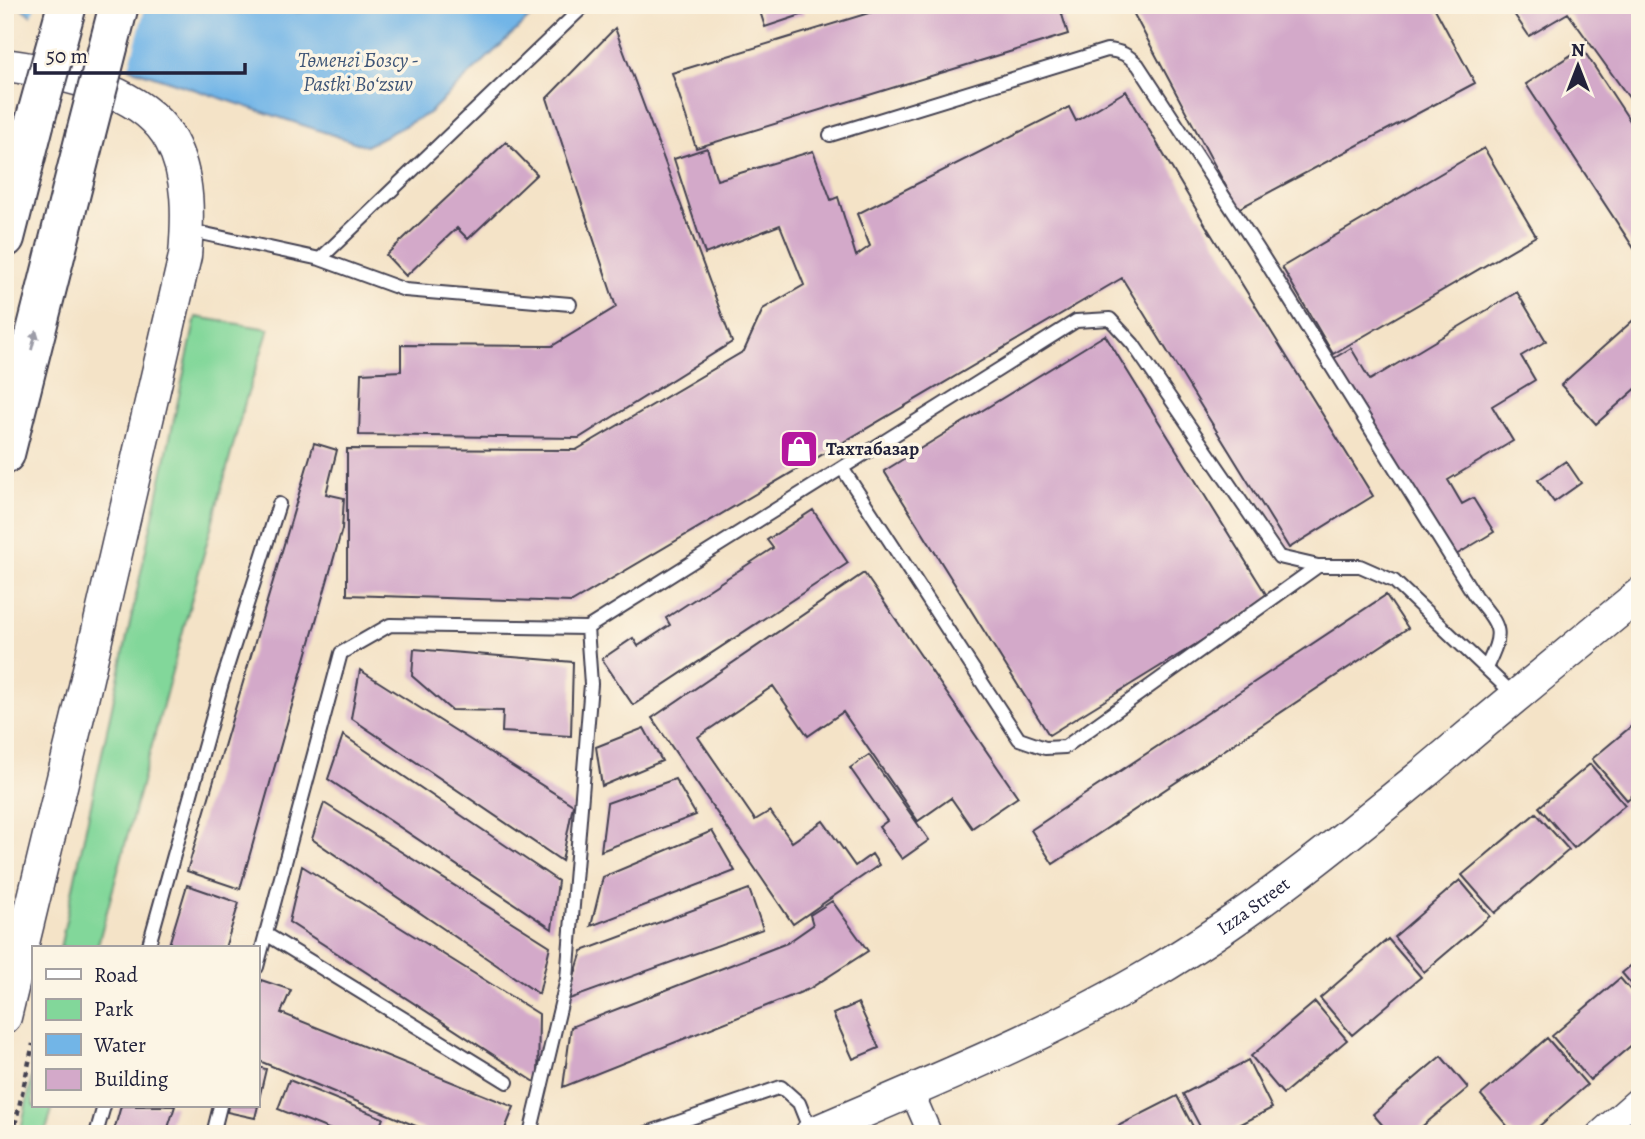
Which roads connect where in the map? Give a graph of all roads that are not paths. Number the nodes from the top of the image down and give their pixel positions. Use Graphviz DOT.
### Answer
graph roads {
  1 [pos="66,5"];
  2 [pos="119,5"];
  3 [pos="585,5"];
  4 [pos="5,65"];
  5 [pos="830,135"];
  6 [pos="187,230"];
  7 [pos="5,238"];
  8 [pos="320,259"];
  9 [pos="570,304"];
  10 [pos="5,454"];
  11 [pos="842,468"];
  12 [pos="279,504"];
  13 [pos="1318,566"];
  14 [pos="1640,594"];
  15 [pos="587,628"];
  16 [pos="1486,668"];
  17 [pos="1516,696"];
  18 [pos="266,934"];
  19 [pos="149,946"];
  20 [pos="259,960"];
  21 [pos="5,1017"];
  22 [pos="507,1082"];
  23 [pos="911,1090"];
  24 [pos="1640,1097"];
  25 [pos="103,1108"];
  26 [pos="220,1108"];
  27 [pos="96,1134"];
  28 [pos="213,1134"];
  29 [pos="530,1134"];
  30 [pos="644,1134"];
  31 [pos="811,1134"];
  32 [pos="930,1134"];
  33 [pos="1598,1134"];
  1 -- 7 [label="highway, bridge"];
  10 -- 2 [label="highway, one-way, bridge"];
  3 -- 8 [label="lane"];
  4 -- 6 [label="street"];
  5 -- 16 [label="lane"];
  6 -- 8 [label="lane"];
  6 -- 21 [label="street"];
  8 -- 9 [label="lane"];
  11 -- 13 [label="lane"];
  11 -- 13 [label="lane"];
  11 -- 15 [label="lane"];
  12 -- 19 [label="lane"];
  13 -- 16 [label="lane"];
  14 -- 17 [label="street, Izza Street"];
  15 -- 18 [label="lane"];
  15 -- 29 [label="lane"];
  16 -- 17 [label="lane"];
  17 -- 23 [label="street, Izza Street"];
  18 -- 20 [label="lane"];
  18 -- 22 [label="lane"];
  23 -- 31 [label="street, Izza Street"];
  23 -- 32 [label="street"];
  24 -- 33 [label="street"];
  25 -- 27 [label="lane"];
  26 -- 28 [label="lane"];
  30 -- 31 [label="lane"];
}
